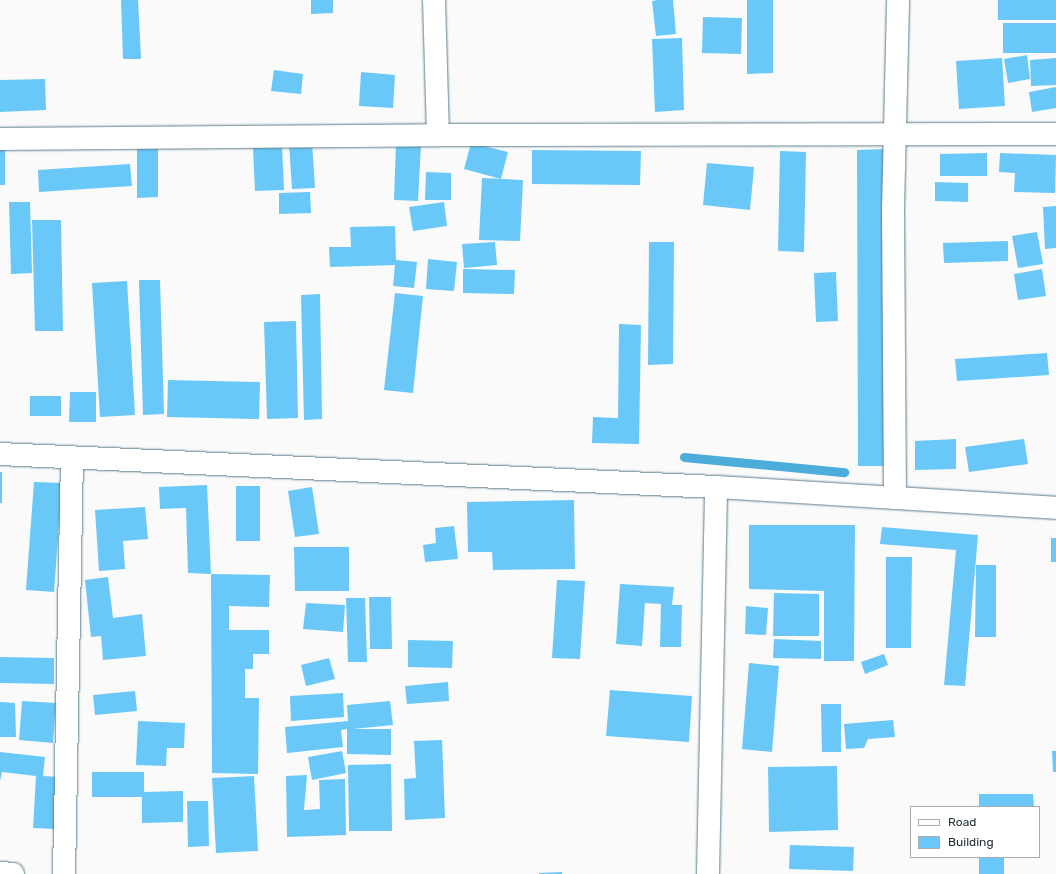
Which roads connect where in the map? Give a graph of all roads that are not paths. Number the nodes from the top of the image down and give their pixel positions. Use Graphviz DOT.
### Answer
graph roads {
  1 [pos="434,0"];
  2 [pos="898,0"];
  3 [pos="895,134"];
  4 [pos="1056,134"];
  5 [pos="438,135"];
  6 [pos="0,139"];
  7 [pos="0,454"];
  8 [pos="72,458"];
  9 [pos="716,487"];
  10 [pos="895,498"];
  11 [pos="1056,508"];
  12 [pos="0,873"];
  13 [pos="13,874"];
  14 [pos="64,874"];
  15 [pos="708,874"];
  1 -- 5 [label="street"];
  2 -- 3 [label="street"];
  3 -- 4 [label="street"];
  3 -- 5 [label="street"];
  3 -- 10 [label="street"];
  5 -- 6 [label="street"];
  7 -- 8 [label="street"];
  8 -- 9 [label="street"];
  8 -- 14 [label="street"];
  9 -- 10 [label="street"];
  9 -- 15 [label="street"];
  10 -- 11 [label="street"];
  12 -- 13 [label="street"];
}
